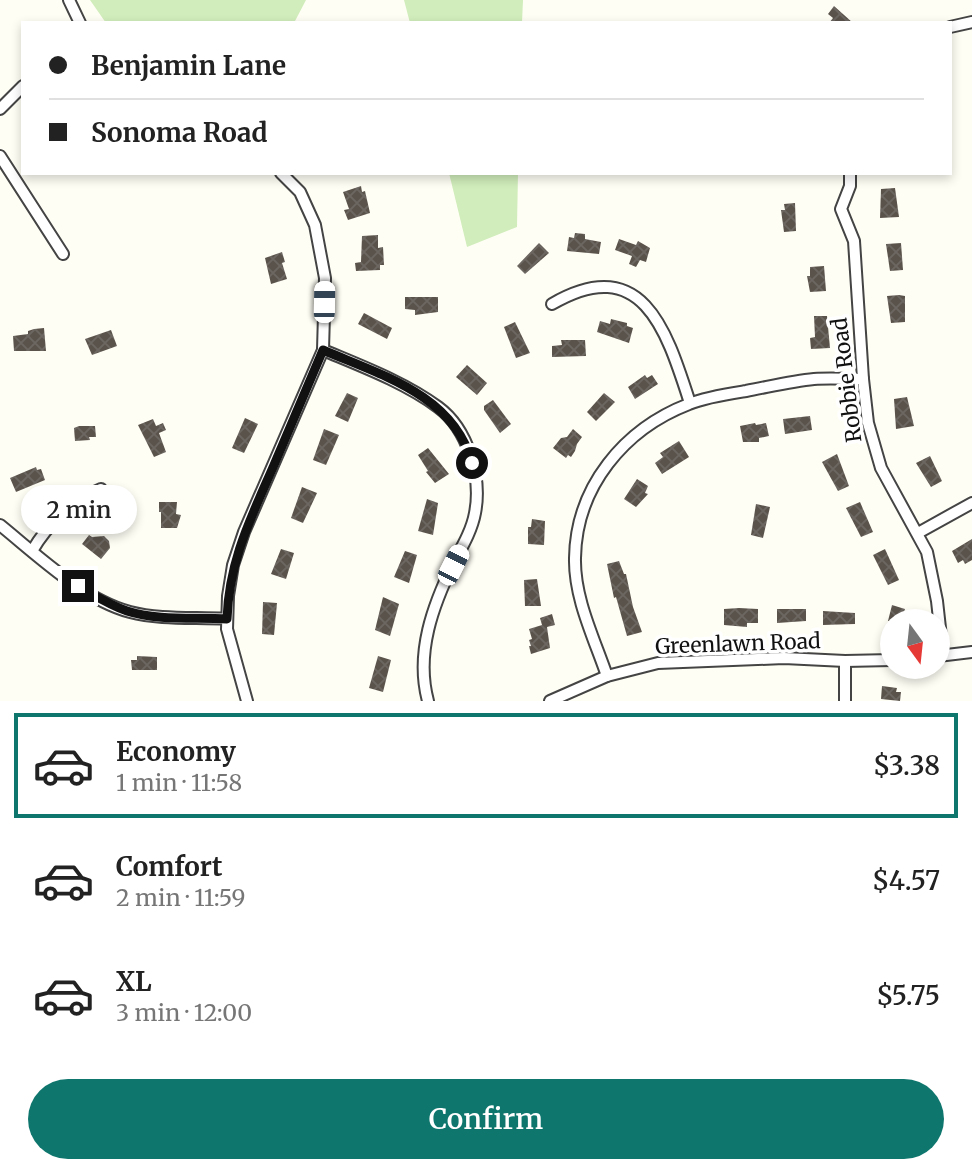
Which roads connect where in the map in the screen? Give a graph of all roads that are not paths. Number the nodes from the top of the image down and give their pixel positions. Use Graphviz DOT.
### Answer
graph roads {
  1 [pos="69,0"];
  2 [pos="79,21"];
  3 [pos="972,22"];
  4 [pos="952,27"];
  5 [pos="21,88"];
  6 [pos="0,109"];
  7 [pos="0,156"];
  8 [pos="283,175"];
  9 [pos="850,175"];
  10 [pos="63,254"];
  11 [pos="552,304"];
  12 [pos="323,350"];
  13 [pos="863,379"];
  14 [pos="690,403"];
  15 [pos="101,489"];
  16 [pos="972,503"];
  17 [pos="0,525"];
  18 [pos="918,533"];
  19 [pos="32,551"];
  20 [pos="937,609"];
  21 [pos="227,619"];
  22 [pos="972,652"];
  23 [pos="950,654"];
  24 [pos="880,660"];
  25 [pos="845,661"];
  26 [pos="607,676"];
  27 [pos="247,701"];
  28 [pos="428,701"];
  29 [pos="550,701"];
  30 [pos="845,701"];
  1 -- 2 [label="street"];
  3 -- 4 [label="street"];
  5 -- 6 [label="street"];
  7 -- 10 [label="street"];
  8 -- 12 [label="street"];
  9 -- 13 [label="street, Robbie Road"];
  11 -- 14 [label="street"];
  12 -- 21 [label="street"];
  12 -- 28 [label="street"];
  13 -- 14 [label="street"];
  13 -- 18 [label="street, Robbie Road"];
  14 -- 26 [label="street"];
  15 -- 19 [label="street"];
  16 -- 18 [label="street"];
  17 -- 19 [label="street"];
  18 -- 20 [label="street, Robbie Road"];
  19 -- 21 [label="street"];
  21 -- 27 [label="street"];
  22 -- 23 [label="street"];
  24 -- 25 [label="street, Greenlawn Road"];
  25 -- 26 [label="street, Greenlawn Road"];
  25 -- 30 [label="street"];
  26 -- 29 [label="street, Greenlawn Road"];
}
